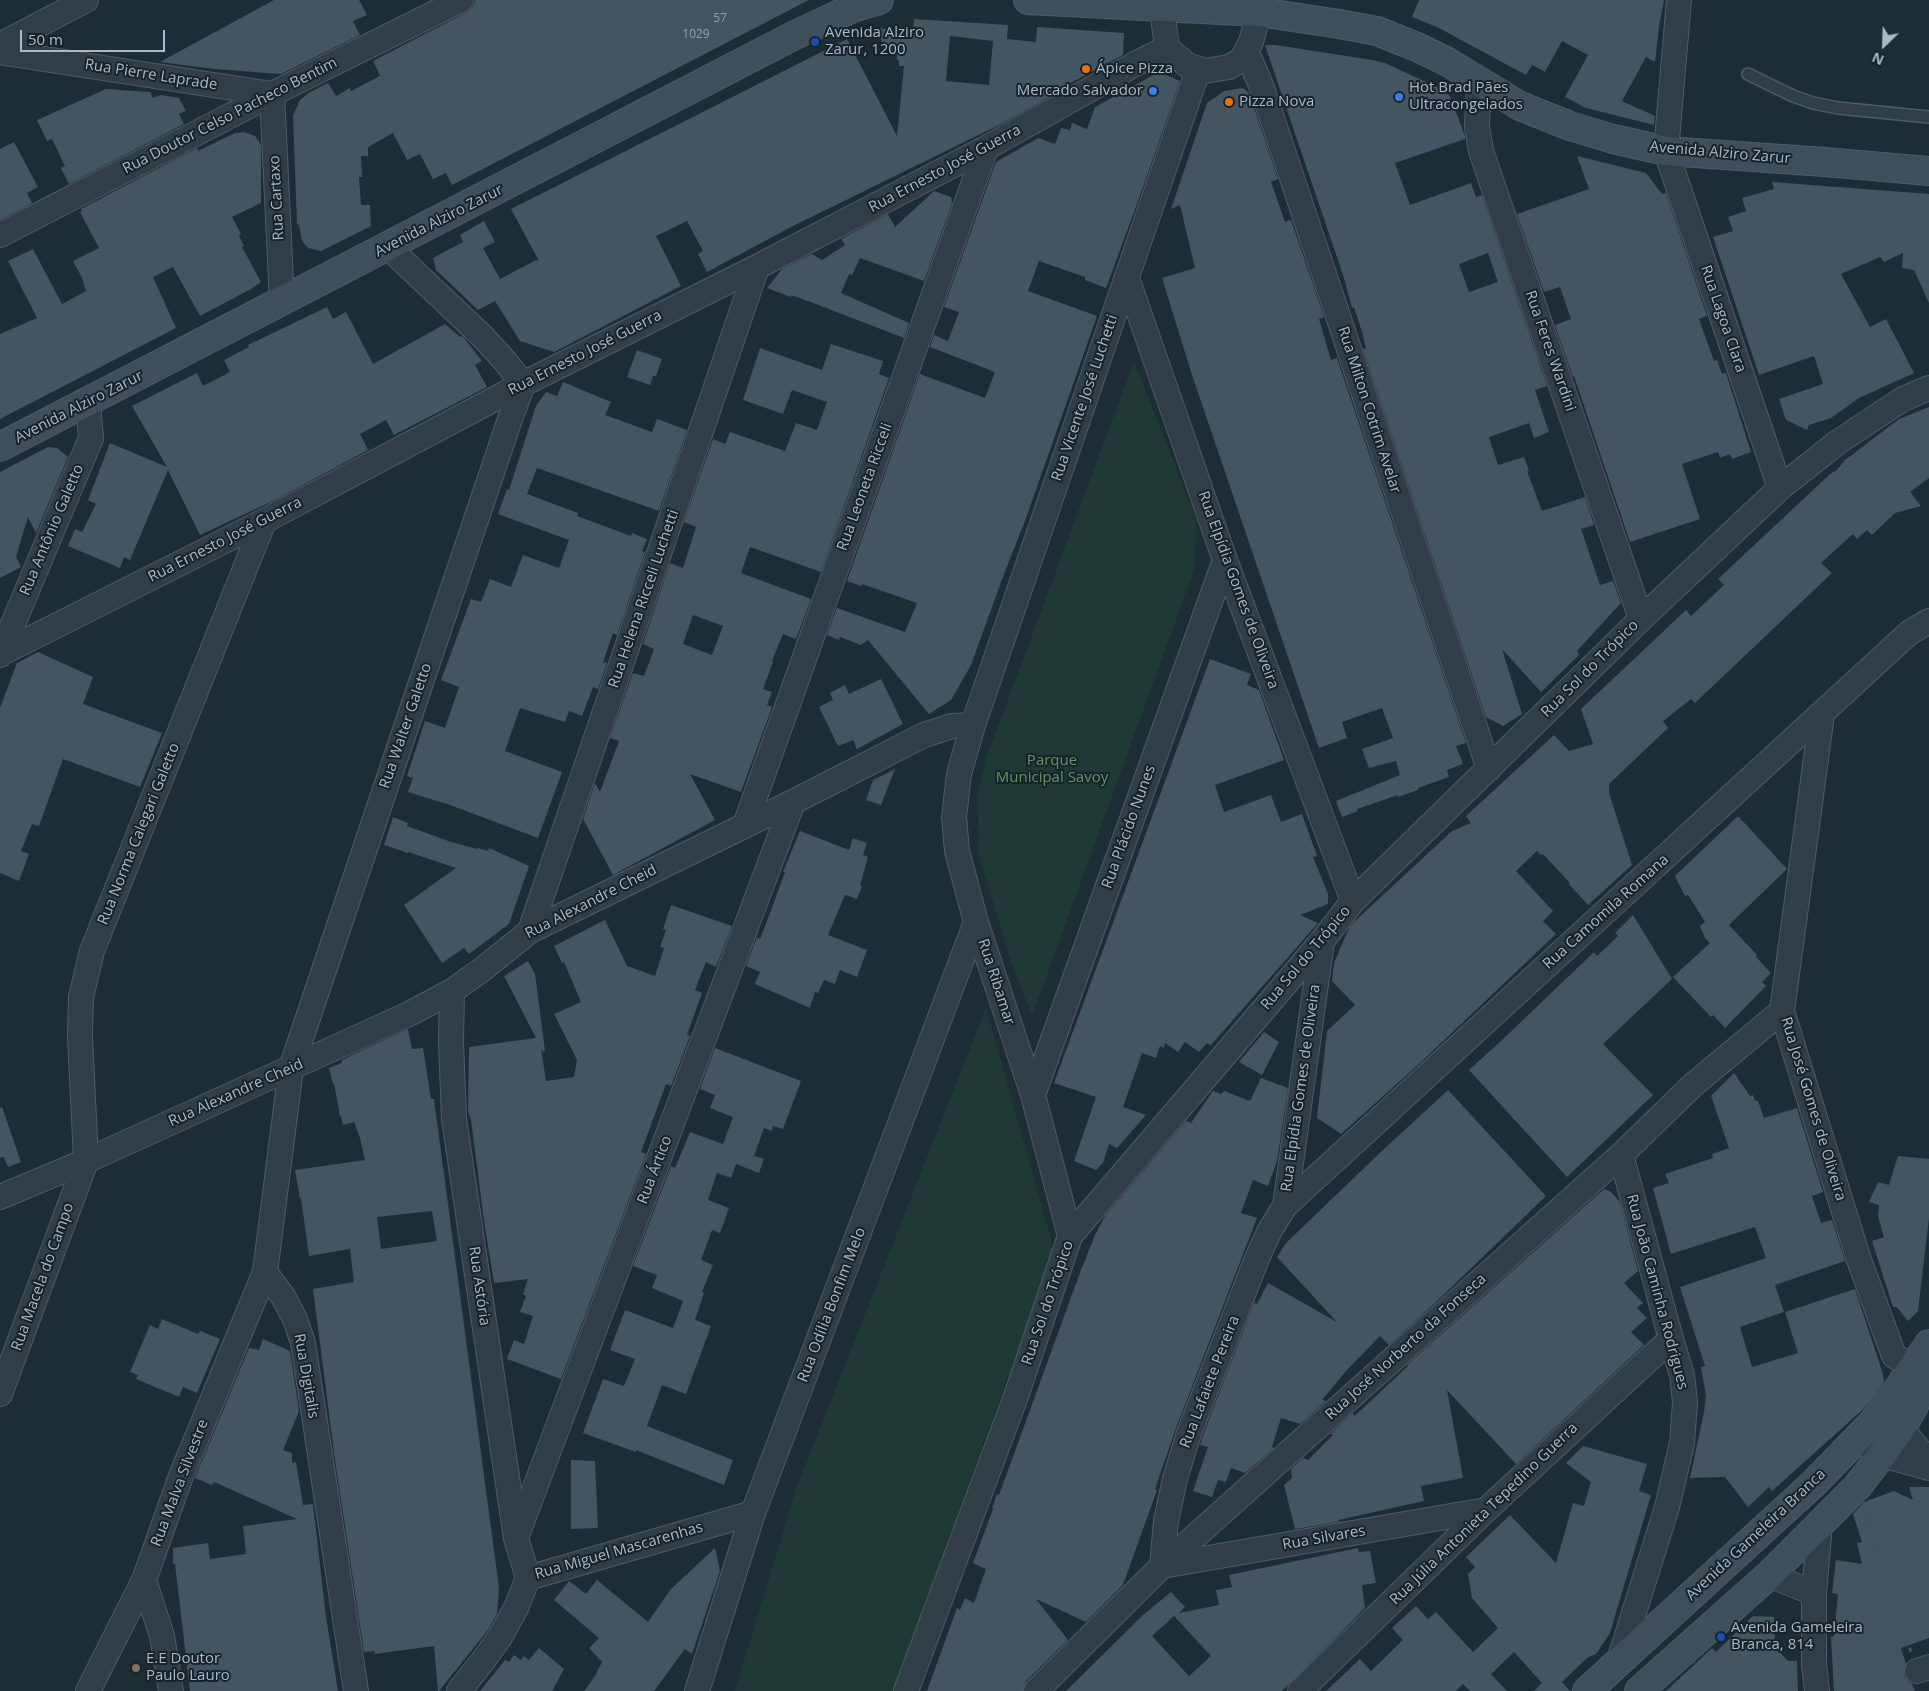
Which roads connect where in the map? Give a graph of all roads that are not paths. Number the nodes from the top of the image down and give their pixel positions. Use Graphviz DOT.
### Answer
graph roads {
  1 [pos="86,0"];
  2 [pos="461,0"];
  3 [pos="879,0"];
  4 [pos="1028,0"];
  5 [pos="1678,0"];
  6 [pos="1162,8"];
  7 [pos="1259,12"];
  8 [pos="0,45"];
  9 [pos="1167,48"];
  10 [pos="0,52"];
  11 [pos="1247,52"];
  12 [pos="1198,70"];
  13 [pos="1748,74"];
  14 [pos="1478,80"];
  15 [pos="272,94"];
  16 [pos="1929,117"];
  17 [pos="986,148"];
  18 [pos="1666,151"];
  19 [pos="1929,171"];
  20 [pos="0,235"];
  21 [pos="388,247"];
  22 [pos="758,267"];
  23 [pos="1127,278"];
  24 [pos="282,302"];
  25 [pos="523,384"];
  26 [pos="1929,388"];
  27 [pos="88,402"];
  28 [pos="0,447"];
  29 [pos="1780,488"];
  30 [pos="264,521"];
  31 [pos="1225,560"];
  32 [pos="1641,619"];
  33 [pos="1929,621"];
  34 [pos="0,654"];
  35 [pos="1822,714"];
  36 [pos="972,725"];
  37 [pos="1489,769"];
  38 [pos="793,802"];
  39 [pos="745,825"];
  40 [pos="1353,901"];
  41 [pos="976,922"];
  42 [pos="530,931"];
  43 [pos="1322,941"];
  44 [pos="452,991"];
  45 [pos="1782,1011"];
  46 [pos="291,1068"];
  47 [pos="1033,1094"];
  48 [pos="1621,1155"];
  49 [pos="86,1161"];
  50 [pos="0,1197"];
  51 [pos="1285,1206"];
  52 [pos="1070,1236"];
  53 [pos="266,1272"];
  54 [pos="1671,1339"];
  55 [pos="1929,1344"];
  56 [pos="1923,1371"];
  57 [pos="0,1394"];
  58 [pos="1888,1404"];
  59 [pos="1901,1428"];
  60 [pos="1857,1439"];
  61 [pos="1882,1455"];
  62 [pos="1929,1462"];
  63 [pos="1929,1468"];
  64 [pos="1486,1510"];
  65 [pos="753,1513"];
  66 [pos="1820,1524"];
  67 [pos="516,1538"];
  68 [pos="1162,1566"];
  69 [pos="1769,1575"];
  70 [pos="528,1578"];
  71 [pos="144,1580"];
  72 [pos="1814,1593"];
  73 [pos="1619,1661"];
  74 [pos="1589,1690"];
  75 [pos="88,1691"];
  76 [pos="171,1691"];
  77 [pos="356,1691"];
  78 [pos="459,1691"];
  79 [pos="697,1691"];
  80 [pos="906,1691"];
  81 [pos="1036,1691"];
  82 [pos="1300,1691"];
  83 [pos="1639,1691"];
  84 [pos="1816,1691"];
  1 -- 8 [label="street"];
  2 -- 15 [label="street, Rua Doutor Celso Pacheco Bentim"];
  3 -- 21 [label="street, Avenida Alziro Zarur"];
  4 -- 6 [label="street, Avenida Alziro Zarur"];
  5 -- 18 [label="street"];
  6 -- 7 [label="street, Avenida Alziro Zarur"];
  6 -- 9 [label="street"];
  7 -- 11 [label="street"];
  7 -- 14 [label="street, Avenida Alziro Zarur"];
  9 -- 12 [label="street"];
  9 -- 17 [label="street, Rua Ernesto José Guerra"];
  10 -- 15 [label="street, Rua Pierre Laprade"];
  11 -- 12 [label="street"];
  11 -- 37 [label="street, Rua Milton Cotrim Avelar"];
  12 -- 23 [label="street, Rua Vicente José Luchetti"];
  13 -- 16 [label="lane"];
  14 -- 18 [label="street, Avenida Alziro Zarur"];
  14 -- 32 [label="street, Rua Feres Wardini"];
  15 -- 20 [label="street, Rua Doutor Celso Pacheco Bentim"];
  15 -- 24 [label="street, Rua Cartaxo"];
  17 -- 22 [label="street, Rua Ernesto José Guerra"];
  17 -- 39 [label="street, Rua Leoneta Ricceli"];
  18 -- 19 [label="street, Avenida Alziro Zarur"];
  18 -- 29 [label="street, Rua Lagoa Clara"];
  21 -- 24 [label="street, Avenida Alziro Zarur"];
  21 -- 25 [label="street"];
  22 -- 25 [label="street, Rua Ernesto José Guerra"];
  22 -- 42 [label="street, Rua Helena Ricceli Luchetti"];
  23 -- 31 [label="street, Rua Elpídia Gomes de Oliveira"];
  23 -- 36 [label="street, Rua Vicente José Luchetti"];
  24 -- 27 [label="street, Avenida Alziro Zarur"];
  25 -- 30 [label="street, Rua Ernesto José Guerra"];
  25 -- 46 [label="street, Rua Walter Galetto"];
  26 -- 29 [label="street, Rua Sol do Trópico"];
  27 -- 28 [label="street, Avenida Alziro Zarur"];
  27 -- 34 [label="street, Rua Antônio Galetto"];
  29 -- 32 [label="street, Rua Sol do Trópico"];
  30 -- 34 [label="street, Rua Ernesto José Guerra"];
  30 -- 49 [label="street, Rua Norma Calegari Galetto"];
  31 -- 40 [label="street, Rua Elpídia Gomes de Oliveira"];
  31 -- 47 [label="street, Rua Plácido Nunes"];
  32 -- 37 [label="street, Rua Sol do Trópico"];
  33 -- 35 [label="street, Rua Camomila Romana"];
  35 -- 45 [label="street, Rua José Gomes de Oliveira"];
  35 -- 51 [label="street, Rua Camomila Romana"];
  36 -- 38 [label="street, Rua Alexandre Cheid"];
  36 -- 41 [label="street, Rua Ribamar"];
  37 -- 40 [label="street, Rua Sol do Trópico"];
  38 -- 39 [label="street, Rua Alexandre Cheid"];
  38 -- 67 [label="street, Rua Ártico"];
  39 -- 42 [label="street, Rua Alexandre Cheid"];
  40 -- 43 [label="street, Rua Sol do Trópico"];
  41 -- 47 [label="street, Rua Ribamar"];
  41 -- 65 [label="street, Rua Odília Bonfim Melo"];
  42 -- 44 [label="street, Rua Alexandre Cheid"];
  43 -- 51 [label="street, Rua Elpídia Gomes de Oliveira"];
  43 -- 52 [label="street, Rua Sol do Trópico"];
  44 -- 46 [label="street, Rua Alexandre Cheid"];
  44 -- 67 [label="street, Rua Astória"];
  45 -- 48 [label="street, Rua José Norberto da Fonseca"];
  45 -- 56 [label="street, Rua José Gomes de Oliveira"];
  46 -- 49 [label="street, Rua Alexandre Cheid"];
  46 -- 53 [label="street"];
  47 -- 52 [label="street, Rua Ribamar"];
  48 -- 54 [label="street, Rua João Caminha Rodrigues"];
  48 -- 68 [label="street, Rua José Norberto da Fonseca"];
  49 -- 50 [label="street, Rua Alexandre Cheid"];
  49 -- 57 [label="street, Rua Macela do Campo"];
  51 -- 68 [label="street, Rua Lafaiete Pereira"];
  52 -- 80 [label="street, Rua Sol do Trópico"];
  53 -- 71 [label="street, Rua Malva Silvestre"];
  53 -- 77 [label="street, Rua Digitalis"];
  54 -- 64 [label="street, Rua Júlia Antonieta Tepedino Guerra"];
  54 -- 73 [label="street, Rua João Caminha Rodrigues"];
  55 -- 56 [label="street"];
  56 -- 58 [label="street, Avenida Gameleira Branca"];
  56 -- 59 [label="street"];
  58 -- 59 [label="street"];
  58 -- 60 [label="street, Avenida Gameleira Branca"];
  59 -- 61 [label="street"];
  59 -- 62 [label="street"];
  60 -- 61 [label="street"];
  60 -- 73 [label="street, Avenida Gameleira Branca"];
  61 -- 63 [label="street"];
  61 -- 66 [label="street"];
  64 -- 68 [label="street, Rua Silvares"];
  64 -- 82 [label="street, Rua Júlia Antonieta Tepedino Guerra"];
  65 -- 70 [label="street, Rua Miguel Mascarenhas"];
  65 -- 79 [label="street, Rua Odília Bonfim Melo"];
  66 -- 69 [label="street"];
  66 -- 72 [label="street"];
  67 -- 70 [label="street, Rua Astória"];
  68 -- 81 [label="street, Rua José Norberto da Fonseca"];
  69 -- 72 [label="street"];
  69 -- 83 [label="street"];
  70 -- 78 [label="street, Rua Miguel Mascarenhas"];
  71 -- 75 [label="street, Rua Malva Silvestre"];
  71 -- 76 [label="street"];
  72 -- 84 [label="street"];
  73 -- 74 [label="street, Avenida Gameleira Branca"];
}
